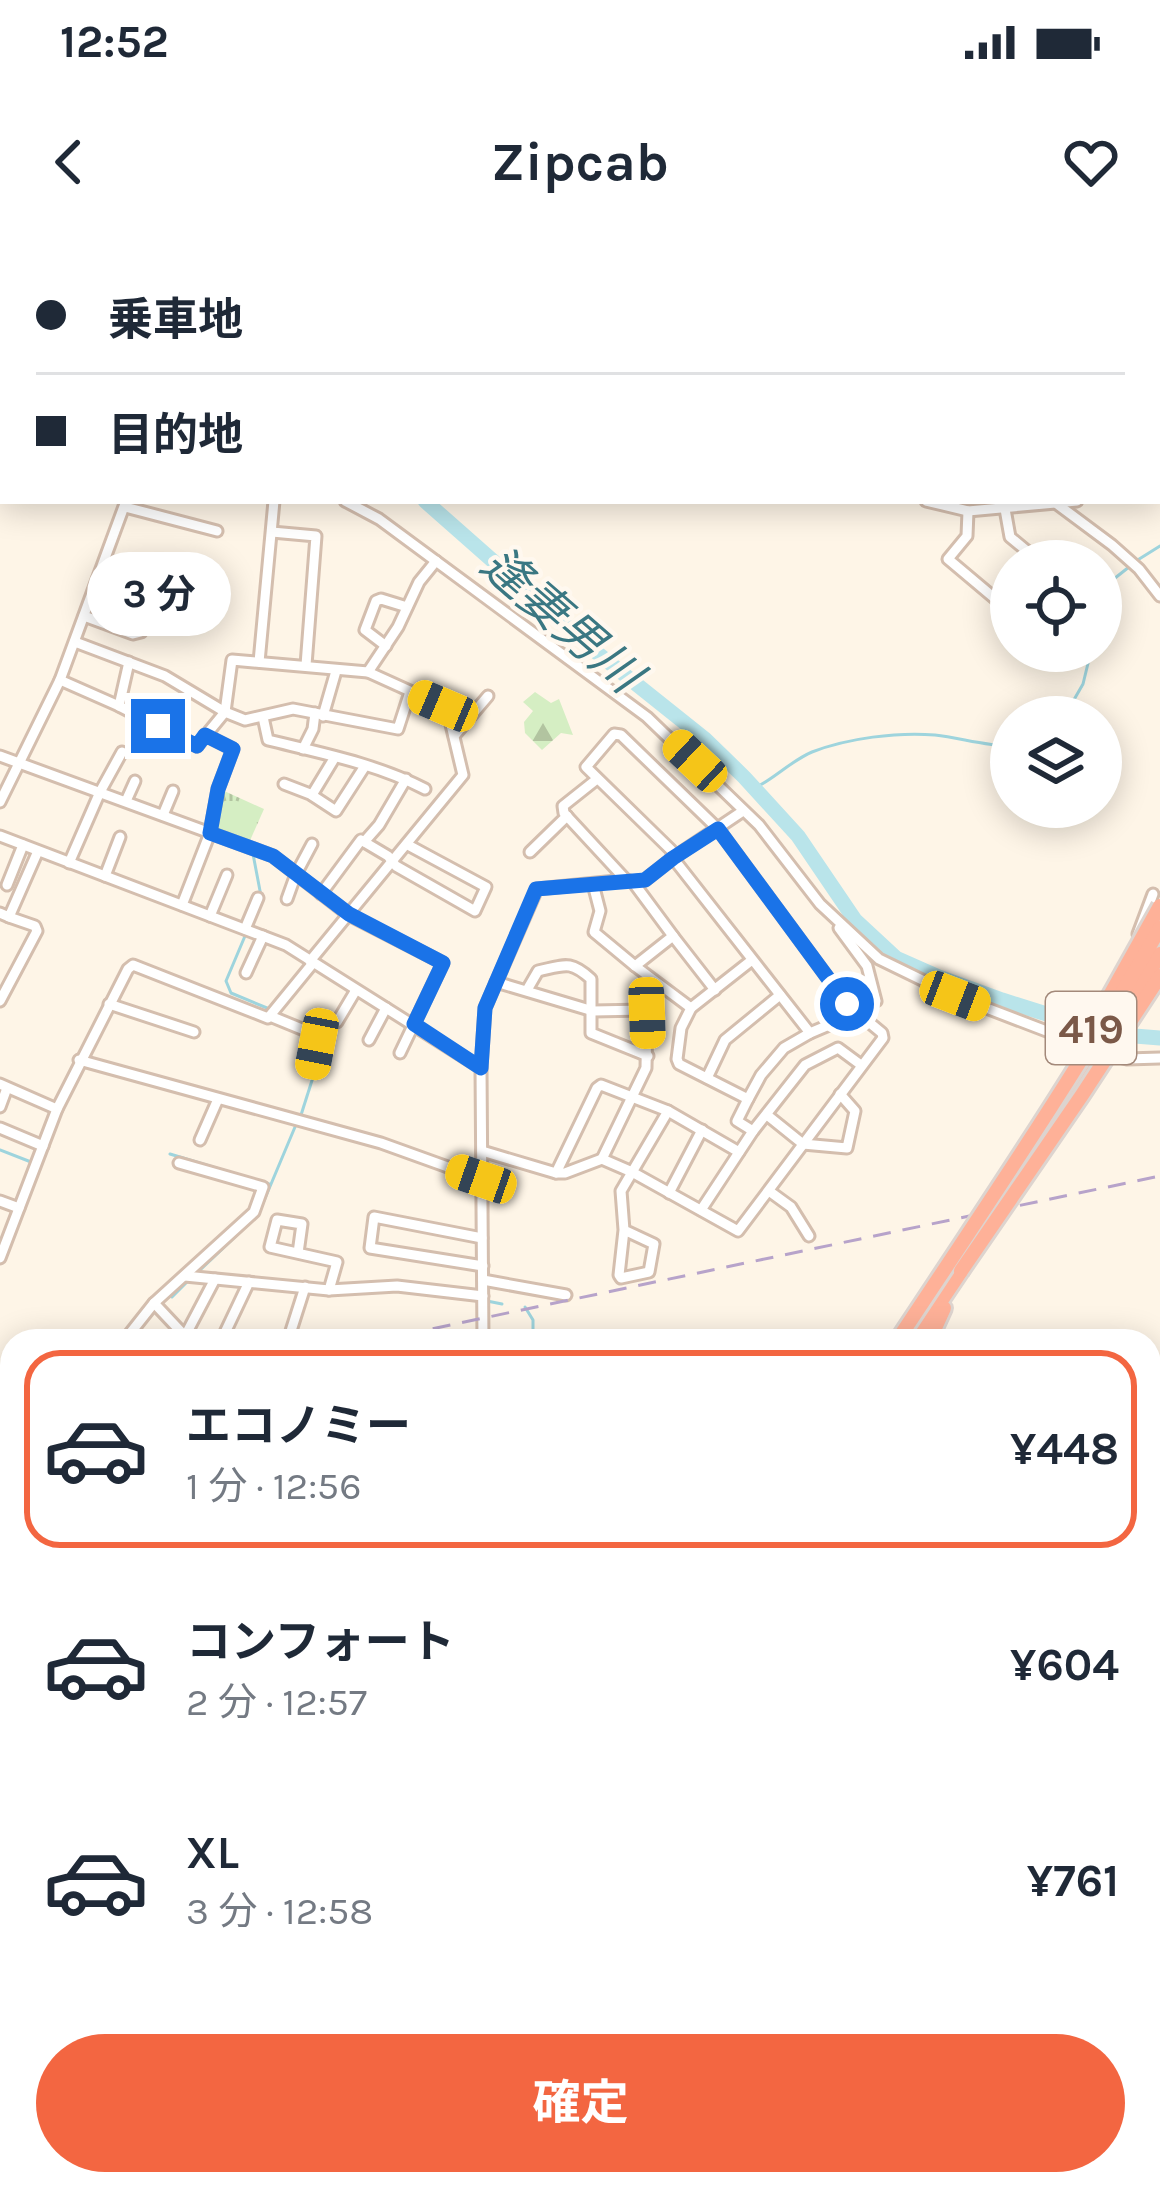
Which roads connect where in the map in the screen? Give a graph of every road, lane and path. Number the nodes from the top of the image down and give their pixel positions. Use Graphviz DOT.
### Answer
graph roads {
  1 [pos="125,504"];
  2 [pos="274,504"];
  3 [pos="351,504"];
  4 [pos="939,504"];
  5 [pos="1041,504"];
  6 [pos="1058,504"];
  7 [pos="1005,509"];
  8 [pos="968,511"];
  9 [pos="217,531"];
  10 [pos="272,532"];
  11 [pos="1014,540"];
  12 [pos="436,561"];
  13 [pos="98,578"];
  14 [pos="990,594"];
  15 [pos="1160,596"];
  16 [pos="407,607"];
  17 [pos="84,616"];
  18 [pos="75,642"];
  19 [pos="386,646"];
  20 [pos="129,662"];
  21 [pos="259,662"];
  22 [pos="306,665"];
  23 [pos="336,671"];
  24 [pos="368,672"];
  25 [pos="60,680"];
  26 [pos="410,692"];
  27 [pos="488,696"];
  28 [pos="119,706"];
  29 [pos="226,712"];
  30 [pos="319,715"];
  31 [pos="262,717"];
  32 [pos="205,735"];
  33 [pos="454,736"];
  34 [pos="303,749"];
  35 [pos="122,752"];
  36 [pos="0,756"];
  37 [pos="335,758"];
  38 [pos="19,761"];
  39 [pos="365,766"];
  40 [pos="406,779"];
  41 [pos="597,779"];
  42 [pos="135,781"];
  43 [pos="284,784"];
  44 [pos="425,789"];
  45 [pos="173,790"];
  46 [pos="100,792"];
  47 [pos="312,795"];
  48 [pos="126,801"];
  49 [pos="0,802"];
  50 [pos="743,811"];
  51 [pos="163,815"];
  52 [pos="567,816"];
  53 [pos="718,829"];
  54 [pos="210,833"];
  55 [pos="0,836"];
  56 [pos="120,837"];
  57 [pos="364,842"];
  58 [pos="312,844"];
  59 [pos="408,844"];
  60 [pos="23,845"];
  61 [pos="38,851"];
  62 [pos="530,852"];
  63 [pos="673,858"];
  64 [pos="392,860"];
  65 [pos="69,863"];
  66 [pos="296,874"];
  67 [pos="227,875"];
  68 [pos="105,876"];
  69 [pos="630,881"];
  70 [pos="593,884"];
  71 [pos="7,885"];
  72 [pos="321,894"];
  73 [pos="258,898"];
  74 [pos="287,899"];
  75 [pos="1158,900"];
  76 [pos="182,905"];
  77 [pos="349,914"];
  78 [pos="5,915"];
  79 [pos="210,916"];
  80 [pos="835,919"];
  81 [pos="1160,928"];
  82 [pos="245,929"];
  83 [pos="263,936"];
  84 [pos="674,936"];
  85 [pos="1160,955"];
  86 [pos="879,959"];
  87 [pos="752,960"];
  88 [pos="312,962"];
  89 [pos="635,966"];
  90 [pos="1134,967"];
  91 [pos="246,973"];
  92 [pos="1157,976"];
  93 [pos="496,982"];
  94 [pos="871,982"];
  95 [pos="1134,988"];
  96 [pos="356,990"];
  97 [pos="527,990"];
  98 [pos="715,990"];
  99 [pos="1,994"];
  100 [pos="780,995"];
  101 [pos="109,1004"];
  102 [pos="386,1008"];
  103 [pos="691,1008"];
  104 [pos="593,1011"];
  105 [pos="857,1012"];
  106 [pos="270,1016"];
  107 [pos="337,1022"];
  108 [pos="414,1024"];
  109 [pos="194,1032"];
  110 [pos="811,1033"];
  111 [pos="369,1040"];
  112 [pos="400,1053"];
  113 [pos="648,1056"];
  114 [pos="1160,1058"];
  115 [pos="79,1060"];
  116 [pos="861,1065"];
  117 [pos="481,1068"];
  118 [pos="312,1069"];
  119 [pos="707,1078"];
  120 [pos="4,1086"];
  121 [pos="840,1094"];
  122 [pos="634,1097"];
  123 [pos="218,1099"];
  124 [pos="748,1099"];
  125 [pos="0,1107"];
  126 [pos="57,1109"];
  127 [pos="668,1112"];
  128 [pos="767,1115"];
  129 [pos="0,1128"];
  130 [pos="702,1130"];
  131 [pos="753,1131"];
  132 [pos="200,1140"];
  133 [pos="803,1144"];
  134 [pos="43,1146"];
  135 [pos="482,1151"];
  136 [pos="739,1152"];
  137 [pos="602,1159"];
  138 [pos="1026,1160"];
  139 [pos="179,1163"];
  140 [pos="632,1172"];
  141 [pos="556,1173"];
  142 [pos="481,1179"];
  143 [pos="769,1191"];
  144 [pos="669,1192"];
  145 [pos="0,1201"];
  146 [pos="19,1208"];
  147 [pos="701,1210"];
  148 [pos="624,1230"];
  149 [pos="809,1236"];
  150 [pos="482,1238"];
  151 [pos="967,1249"];
  152 [pos="1,1253"];
  153 [pos="298,1253"];
  154 [pos="483,1266"];
  155 [pos="961,1271"];
  156 [pos="185,1276"];
  157 [pos="215,1279"];
  158 [pos="483,1280"];
  159 [pos="249,1282"];
  160 [pos="304,1288"];
  161 [pos="329,1290"];
  162 [pos="566,1294"];
  163 [pos="483,1296"];
  164 [pos="154,1303"];
  165 [pos="133,1329"];
  166 [pos="178,1329"];
  167 [pos="189,1329"];
  168 [pos="226,1329"];
  169 [pos="292,1329"];
  170 [pos="483,1329"];
  171 [pos="908,1329"];
  172 [pos="909,1329"];
  173 [pos="922,1329"];
  174 [pos="934,1329"];
  1 -- 9 [label="street"];
  1 -- 13 [label="street"];
  2 -- 10 [label="street"];
  3 -- 12 [label="street"];
  4 -- 8 [label="street"];
  5 -- 7 [label="street"];
  6 -- 15 [label="street"];
  7 -- 8 [label="street"];
  7 -- 11 [label="street"];
  8 -- 14 [label="street"];
  10 -- 21 [label="street"];
  10 -- 22 [label="street"];
  12 -- 16 [label="street"];
  12 -- 50 [label="street"];
  13 -- 17 [label="street"];
  13 -- 17 [label="street"];
  16 -- 19 [label="street"];
  16 -- 19 [label="street"];
  17 -- 18 [label="street"];
  18 -- 20 [label="street"];
  18 -- 25 [label="street"];
  19 -- 24 [label="street"];
  20 -- 28 [label="street"];
  20 -- 29 [label="street"];
  21 -- 22 [label="street"];
  21 -- 29 [label="street"];
  22 -- 23 [label="street"];
  23 -- 24 [label="street"];
  23 -- 30 [label="street"];
  24 -- 26 [label="street"];
  25 -- 28 [label="street"];
  25 -- 38 [label="street"];
  26 -- 30 [label="street"];
  26 -- 33 [label="street"];
  27 -- 33 [label="street"];
  28 -- 32 [label="street"];
  29 -- 31 [label="street"];
  29 -- 32 [label="street"];
  30 -- 31 [label="street"];
  30 -- 34 [label="street"];
  31 -- 34 [label="street"];
  32 -- 54 [label="street"];
  33 -- 59 [label="street"];
  34 -- 37 [label="street"];
  35 -- 46 [label="street"];
  36 -- 38 [label="street"];
  37 -- 39 [label="street"];
  37 -- 47 [label="street"];
  38 -- 46 [label="street"];
  38 -- 49 [label="street"];
  39 -- 40 [label="street"];
  39 -- 47 [label="street"];
  40 -- 44 [label="street"];
  40 -- 57 [label="street"];
  41 -- 52 [label="street"];
  41 -- 53 [label="street"];
  41 -- 63 [label="street"];
  42 -- 48 [label="street"];
  43 -- 47 [label="street"];
  45 -- 51 [label="street"];
  46 -- 48 [label="street"];
  46 -- 65 [label="street"];
  48 -- 51 [label="street"];
  50 -- 53 [label="street"];
  50 -- 80 [label="street"];
  51 -- 54 [label="street"];
  52 -- 62 [label="street"];
  52 -- 69 [label="street"];
  53 -- 63 [label="street"];
  53 -- 105 [label="street"];
  54 -- 66 [label="street"];
  54 -- 76 [label="street"];
  55 -- 60 [label="street"];
  56 -- 68 [label="street"];
  57 -- 64 [label="street"];
  57 -- 72 [label="street"];
  58 -- 66 [label="street"];
  59 -- 64 [label="street"];
  59 -- 64 [label="street"];
  60 -- 61 [label="street"];
  60 -- 71 [label="street"];
  61 -- 65 [label="street"];
  61 -- 78 [label="street"];
  63 -- 69 [label="street"];
  63 -- 87 [label="street"];
  64 -- 77 [label="street"];
  65 -- 68 [label="street"];
  66 -- 72 [label="street"];
  66 -- 74 [label="street"];
  67 -- 79 [label="street"];
  68 -- 76 [label="street"];
  69 -- 70 [label="street"];
  69 -- 84 [label="street"];
  70 -- 89 [label="street"];
  70 -- 93 [label="street"];
  72 -- 77 [label="street"];
  73 -- 82 [label="street"];
  75 -- 90 [label="street"];
  75 -- 95 [label="highway, 419"];
  75 -- 138 [label="highway, 419, bridge"];
  76 -- 79 [label="street"];
  77 -- 88 [label="street"];
  77 -- 108 [label="street"];
  78 -- 99 [label="street"];
  79 -- 82 [label="street"];
  80 -- 86 [label="street"];
  80 -- 94 [label="street"];
  81 -- 138 [label="highway, 419, bridge"];
  82 -- 83 [label="street"];
  83 -- 88 [label="street"];
  83 -- 91 [label="street"];
  84 -- 89 [label="street"];
  84 -- 98 [label="street"];
  85 -- 95 [label="highway, 419"];
  85 -- 138 [label="highway, 419, bridge"];
  86 -- 94 [label="street"];
  86 -- 114 [label="street"];
  87 -- 98 [label="street"];
  87 -- 100 [label="street"];
  88 -- 96 [label="street"];
  88 -- 106 [label="street"];
  89 -- 103 [label="street"];
  92 -- 138 [label="highway, 419, bridge"];
  93 -- 97 [label="street"];
  93 -- 117 [label="street"];
  94 -- 105 [label="street"];
  95 -- 138 [label="highway, 419, bridge"];
  96 -- 102 [label="street"];
  96 -- 107 [label="street"];
  97 -- 104 [label="street"];
  97 -- 104 [label="street"];
  98 -- 103 [label="street"];
  100 -- 110 [label="street"];
  100 -- 119 [label="street"];
  101 -- 106 [label="street"];
  101 -- 109 [label="street"];
  101 -- 115 [label="street"];
  102 -- 108 [label="street"];
  102 -- 111 [label="street"];
  103 -- 119 [label="street"];
  104 -- 113 [label="street"];
  104 -- 113 [label="street"];
  105 -- 110 [label="street"];
  105 -- 116 [label="street"];
  106 -- 118 [label="street"];
  108 -- 112 [label="street"];
  108 -- 117 [label="street"];
  110 -- 124 [label="street"];
  113 -- 122 [label="street"];
  115 -- 123 [label="street"];
  115 -- 126 [label="street"];
  116 -- 121 [label="street"];
  116 -- 128 [label="street"];
  117 -- 135 [label="street"];
  119 -- 124 [label="street"];
  120 -- 125 [label="street"];
  120 -- 126 [label="street"];
  121 -- 133 [label="street"];
  121 -- 133 [label="street"];
  122 -- 127 [label="street"];
  122 -- 137 [label="street"];
  122 -- 141 [label="street"];
  123 -- 132 [label="street"];
  123 -- 142 [label="street"];
  124 -- 131 [label="street"];
  126 -- 134 [label="street"];
  127 -- 130 [label="street"];
  127 -- 140 [label="street"];
  128 -- 131 [label="street"];
  128 -- 133 [label="street"];
  129 -- 134 [label="street"];
  130 -- 136 [label="street"];
  130 -- 144 [label="street"];
  131 -- 136 [label="street"];
  133 -- 143 [label="street"];
  134 -- 146 [label="street"];
  135 -- 141 [label="street"];
  135 -- 142 [label="street"];
  136 -- 147 [label="street"];
  137 -- 140 [label="street"];
  137 -- 141 [label="street"];
  138 -- 155 [label="highway, 419, bridge"];
  138 -- 171 [label="highway, 419, bridge"];
  139 -- 156 [label="street"];
  140 -- 144 [label="street"];
  140 -- 148 [label="street"];
  142 -- 150 [label="street"];
  143 -- 147 [label="street"];
  143 -- 149 [label="street"];
  144 -- 147 [label="street"];
  145 -- 146 [label="street"];
  146 -- 152 [label="street"];
  148 -- 148 [label="street"];
  150 -- 154 [label="street"];
  150 -- 154 [label="street"];
  151 -- 172 [label="highway, 419"];
  153 -- 161 [label="street"];
  154 -- 158 [label="street"];
  155 -- 173 [label="highway, 419"];
  155 -- 174 [label="highway, 419"];
  156 -- 157 [label="street"];
  156 -- 164 [label="street"];
  157 -- 159 [label="street"];
  157 -- 167 [label="street"];
  158 -- 162 [label="street"];
  158 -- 163 [label="street"];
  159 -- 160 [label="street"];
  159 -- 168 [label="street"];
  160 -- 161 [label="street"];
  160 -- 169 [label="street"];
  161 -- 163 [label="street"];
  163 -- 170 [label="street"];
  164 -- 165 [label="street"];
  164 -- 166 [label="street"];
}
